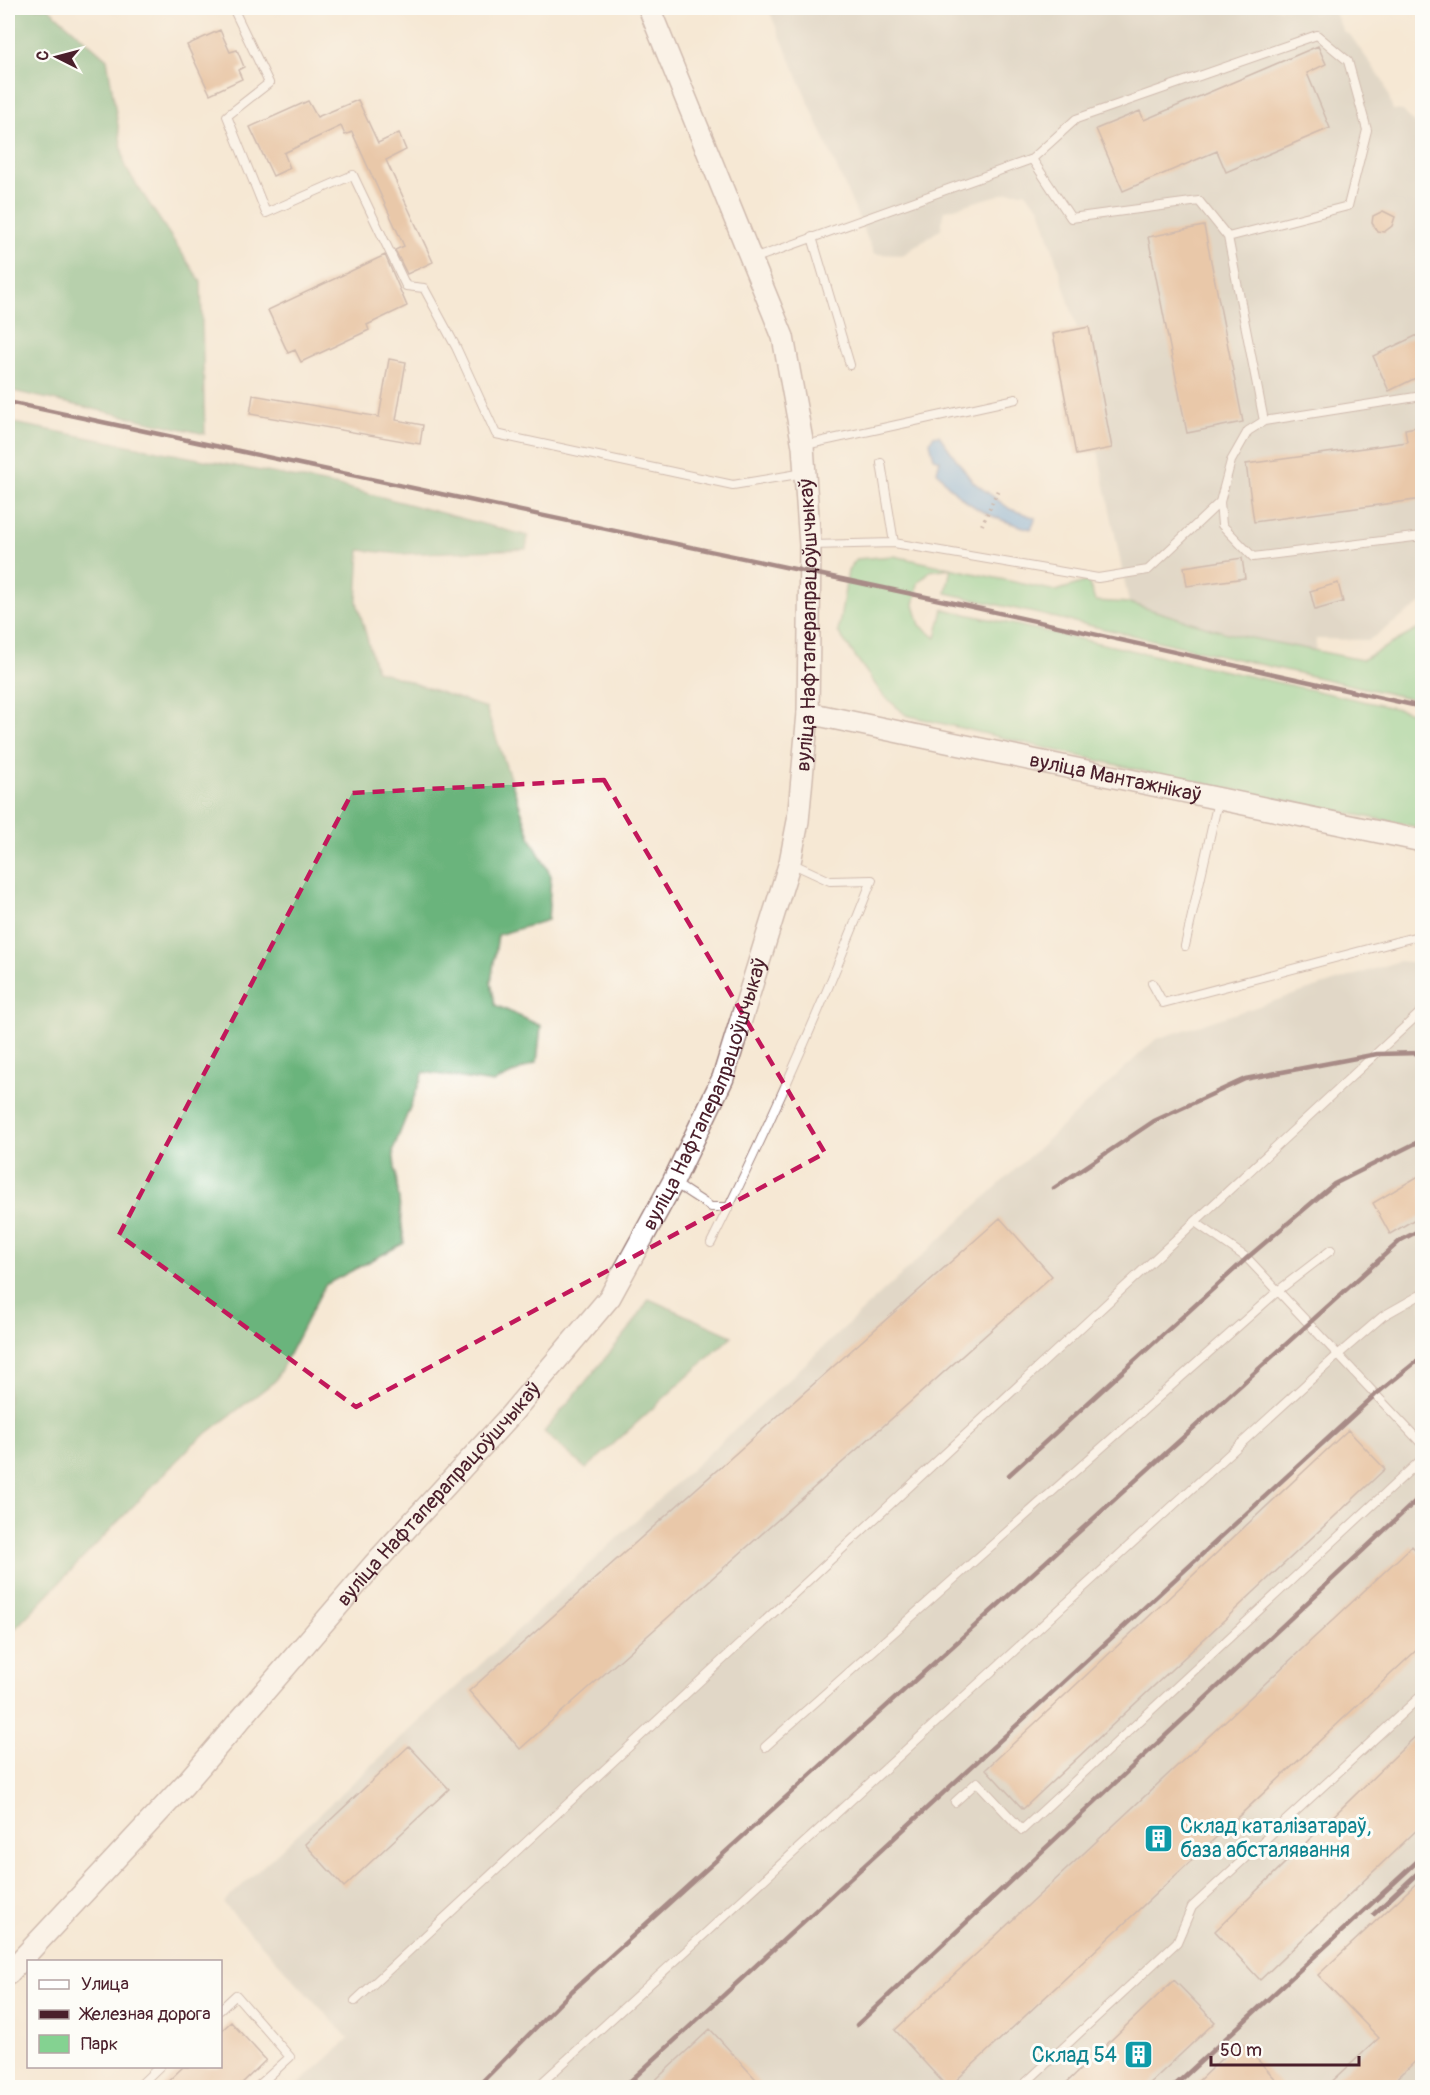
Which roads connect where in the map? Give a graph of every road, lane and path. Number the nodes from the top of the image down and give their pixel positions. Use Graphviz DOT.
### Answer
graph roads {
  1 [pos="233,8"];
  2 [pos="649,8"];
  3 [pos="1032,159"];
  4 [pos="812,237"];
  5 [pos="1228,237"];
  6 [pos="752,259"];
  7 [pos="850,365"];
  8 [pos="1422,396"];
  9 [pos="1016,399"];
  10 [pos="1264,421"];
  11 [pos="803,446"];
  12 [pos="881,463"];
  13 [pos="805,473"];
  14 [pos="998,490"];
  15 [pos="1220,502"];
  16 [pos="982,525"];
  17 [pos="1422,536"];
  18 [pos="894,543"];
  19 [pos="810,545"];
  20 [pos="808,713"];
  21 [pos="1218,799"];
  22 [pos="1422,841"];
  23 [pos="790,862"];
  24 [pos="1422,935"];
  25 [pos="1185,946"];
  26 [pos="1152,983"];
  27 [pos="1422,1011"];
  28 [pos="673,1182"];
  29 [pos="729,1207"];
  30 [pos="1195,1222"];
  31 [pos="711,1243"];
  32 [pos="1331,1250"];
  33 [pos="1279,1290"];
  34 [pos="1422,1294"];
  35 [pos="1340,1353"];
  36 [pos="1422,1444"];
  37 [pos="1422,1459"];
  38 [pos="1422,1695"];
  39 [pos="765,1747"];
  40 [pos="955,1802"];
  41 [pos="8,1974"];
  42 [pos="355,2001"];
  43 [pos="222,2008"];
  44 [pos="159,2068"];
  45 [pos="137,2088"];
  46 [pos="256,2088"];
  47 [pos="536,2088"];
  48 [pos="1020,2088"];
  1 -- 13 [label="lane"];
  2 -- 6 [label="street, вуліца Нафтаперапрацоўшчыкаў"];
  3 -- 4 [label="lane"];
  3 -- 5 [label="lane"];
  3 -- 5 [label="lane"];
  4 -- 6 [label="lane"];
  4 -- 7 [label="lane"];
  5 -- 10 [label="lane"];
  6 -- 11 [label="street, вуліца Нафтаперапрацоўшчыкаў"];
  8 -- 10 [label="lane"];
  9 -- 11 [label="lane"];
  10 -- 15 [label="lane"];
  11 -- 13 [label="street, вуліца Нафтаперапрацоўшчыкаў"];
  12 -- 18 [label="lane"];
  13 -- 19 [label="street, вуліца Нафтаперапрацоўшчыкаў"];
  14 -- 16 [label="path"];
  15 -- 17 [label="lane"];
  15 -- 18 [label="lane"];
  18 -- 19 [label="lane"];
  19 -- 20 [label="street, вуліца Нафтаперапрацоўшчыкаў"];
  20 -- 21 [label="street, вуліца Мантажнікаў"];
  20 -- 23 [label="street, вуліца Нафтаперапрацоўшчыкаў"];
  21 -- 22 [label="street, вуліца Мантажнікаў"];
  21 -- 25 [label="lane"];
  23 -- 28 [label="street, вуліца Нафтаперапрацоўшчыкаў"];
  23 -- 29 [label="lane"];
  24 -- 26 [label="lane"];
  27 -- 30 [label="lane"];
  28 -- 29 [label="lane"];
  28 -- 41 [label="street, вуліца Нафтаперапрацоўшчыкаў"];
  29 -- 31 [label="lane"];
  30 -- 33 [label="lane"];
  30 -- 42 [label="lane"];
  32 -- 33 [label="lane"];
  33 -- 35 [label="lane"];
  33 -- 39 [label="lane"];
  34 -- 35 [label="lane"];
  35 -- 36 [label="lane"];
  35 -- 47 [label="lane"];
  37 -- 40 [label="lane"];
  38 -- 48 [label="lane"];
  43 -- 46 [label="lane"];
  44 -- 45 [label="lane"];
}
